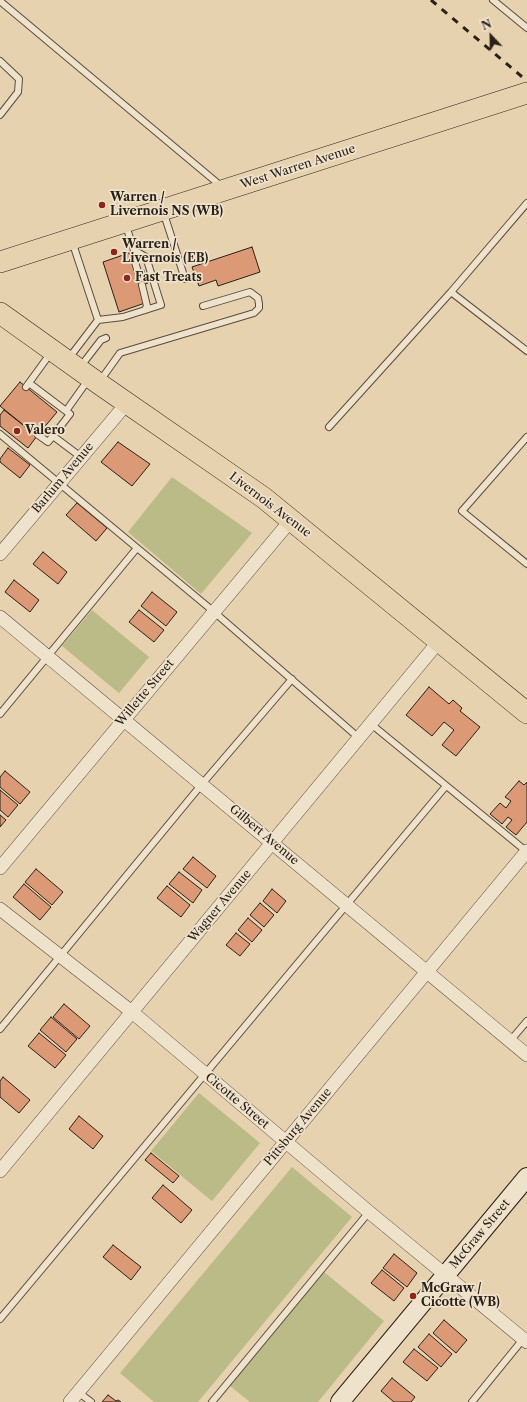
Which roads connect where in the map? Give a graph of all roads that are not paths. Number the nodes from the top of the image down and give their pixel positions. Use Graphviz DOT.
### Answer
graph roads {
  1 [pos="493,0"];
  2 [pos="0,1"];
  3 [pos="527,28"];
  4 [pos="0,62"];
  5 [pos="527,94"];
  6 [pos="0,115"];
  7 [pos="226,190"];
  8 [pos="527,203"];
  9 [pos="162,210"];
  10 [pos="125,222"];
  11 [pos="71,240"];
  12 [pos="134,250"];
  13 [pos="0,262"];
  14 [pos="138,272"];
  15 [pos="185,279"];
  16 [pos="142,285"];
  17 [pos="451,292"];
  18 [pos="203,306"];
  19 [pos="145,310"];
  20 [pos="0,313"];
  21 [pos="98,320"];
  22 [pos="106,338"];
  23 [pos="527,351"];
  24 [pos="77,369"];
  25 [pos="127,403"];
  26 [pos="66,411"];
  27 [pos="329,428"];
  28 [pos="0,434"];
  29 [pos="38,435"];
  30 [pos="53,436"];
  31 [pos="527,437"];
  32 [pos="81,457"];
  33 [pos="60,483"];
  34 [pos="291,520"];
  35 [pos="137,548"];
  36 [pos="0,554"];
  37 [pos="527,564"];
  38 [pos="213,611"];
  39 [pos="0,617"];
  40 [pos="440,640"];
  41 [pos="47,656"];
  42 [pos="292,679"];
  43 [pos="527,713"];
  44 [pos="0,714"];
  45 [pos="124,719"];
  46 [pos="370,724"];
  47 [pos="359,738"];
  48 [pos="202,784"];
  49 [pos="446,786"];
  50 [pos="273,842"];
  51 [pos="527,852"];
  52 [pos="0,868"];
  53 [pos="347,905"];
  54 [pos="0,909"];
  55 [pos="60,956"];
  56 [pos="427,971"];
  57 [pos="132,1012"];
  58 [pos="527,1021"];
  59 [pos="0,1029"];
  60 [pos="510,1041"];
  61 [pos="527,1055"];
  62 [pos="204,1074"];
  63 [pos="286,1142"];
  64 [pos="0,1171"];
  65 [pos="527,1177"];
  66 [pos="369,1212"];
  67 [pos="446,1275"];
  68 [pos="0,1319"];
  69 [pos="526,1338"];
  70 [pos="78,1392"];
  71 [pos="70,1402"];
  72 [pos="91,1402"];
  73 [pos="212,1402"];
  74 [pos="340,1402"];
  75 [pos="472,1402"];
  1 -- 3 [label="lane"];
  2 -- 7 [label="lane"];
  4 -- 6 [label="lane"];
  5 -- 7 [label="main road, West Warren Avenue"];
  7 -- 9 [label="main road, West Warren Avenue"];
  8 -- 17 [label="lane"];
  9 -- 10 [label="main road, West Warren Avenue"];
  9 -- 15 [label="lane"];
  10 -- 11 [label="main road, West Warren Avenue"];
  10 -- 12 [label="lane"];
  11 -- 13 [label="main road, West Warren Avenue"];
  11 -- 21 [label="lane"];
  12 -- 14 [label="lane"];
  12 -- 19 [label="lane"];
  16 -- 19 [label="lane"];
  17 -- 23 [label="lane"];
  17 -- 27 [label="lane"];
  18 -- 24 [label="lane"];
  19 -- 21 [label="lane"];
  20 -- 24 [label="main road, Livernois Avenue"];
  21 -- 24 [label="lane"];
  22 -- 24 [label="lane"];
  24 -- 25 [label="main road, Livernois Avenue"];
  24 -- 26 [label="lane"];
  24 -- 26 [label="lane"];
  25 -- 32 [label="street, Barlum Avenue"];
  25 -- 34 [label="main road, Livernois Avenue"];
  26 -- 30 [label="lane"];
  28 -- 33 [label="lane"];
  29 -- 30 [label="lane"];
  30 -- 32 [label="lane"];
  31 -- 37 [label="lane"];
  32 -- 33 [label="street, Barlum Avenue"];
  33 -- 35 [label="lane"];
  33 -- 36 [label="street, Barlum Avenue"];
  34 -- 38 [label="street, Willette Street"];
  34 -- 40 [label="main road, Livernois Avenue"];
  35 -- 38 [label="lane"];
  35 -- 41 [label="lane"];
  38 -- 42 [label="lane"];
  38 -- 45 [label="street, Willette Street"];
  39 -- 41 [label="street, Gilbert Avenue"];
  40 -- 43 [label="main road, Livernois Avenue"];
  40 -- 46 [label="street, Wagner Avenue"];
  41 -- 44 [label="lane"];
  41 -- 45 [label="street, Gilbert Avenue"];
  42 -- 47 [label="lane"];
  42 -- 48 [label="lane"];
  45 -- 48 [label="street, Gilbert Avenue"];
  45 -- 52 [label="street, Willette Street"];
  46 -- 47 [label="street, Wagner Avenue"];
  46 -- 49 [label="lane"];
  47 -- 50 [label="street, Wagner Avenue"];
  48 -- 50 [label="street, Gilbert Avenue"];
  48 -- 55 [label="lane"];
  49 -- 51 [label="lane"];
  49 -- 53 [label="lane"];
  50 -- 53 [label="street, Gilbert Avenue"];
  50 -- 57 [label="street, Wagner Avenue"];
  51 -- 56 [label="street, Pittsburg Avenue"];
  53 -- 56 [label="street, Gilbert Avenue"];
  53 -- 62 [label="lane"];
  54 -- 55 [label="street, Cicotte Street"];
  55 -- 57 [label="street, Cicotte Street"];
  55 -- 59 [label="lane"];
  56 -- 60 [label="street, Gilbert Avenue"];
  56 -- 63 [label="street, Pittsburg Avenue"];
  57 -- 62 [label="street, Cicotte Street"];
  57 -- 64 [label="street, Wagner Avenue"];
  58 -- 60 [label="lane"];
  60 -- 61 [label="street, Gilbert Avenue"];
  62 -- 63 [label="street, Cicotte Street"];
  62 -- 68 [label="lane"];
  63 -- 66 [label="street, Cicotte Street"];
  63 -- 70 [label="street, Pittsburg Avenue"];
  65 -- 67 [label="street, McGraw Street"];
  66 -- 67 [label="street, Cicotte Street"];
  66 -- 73 [label="lane"];
  67 -- 69 [label="street, Cicotte Street"];
  67 -- 74 [label="street, McGraw Street"];
  69 -- 75 [label="lane"];
  70 -- 71 [label="street, Pittsburg Avenue"];
  70 -- 72 [label="lane"];
}
